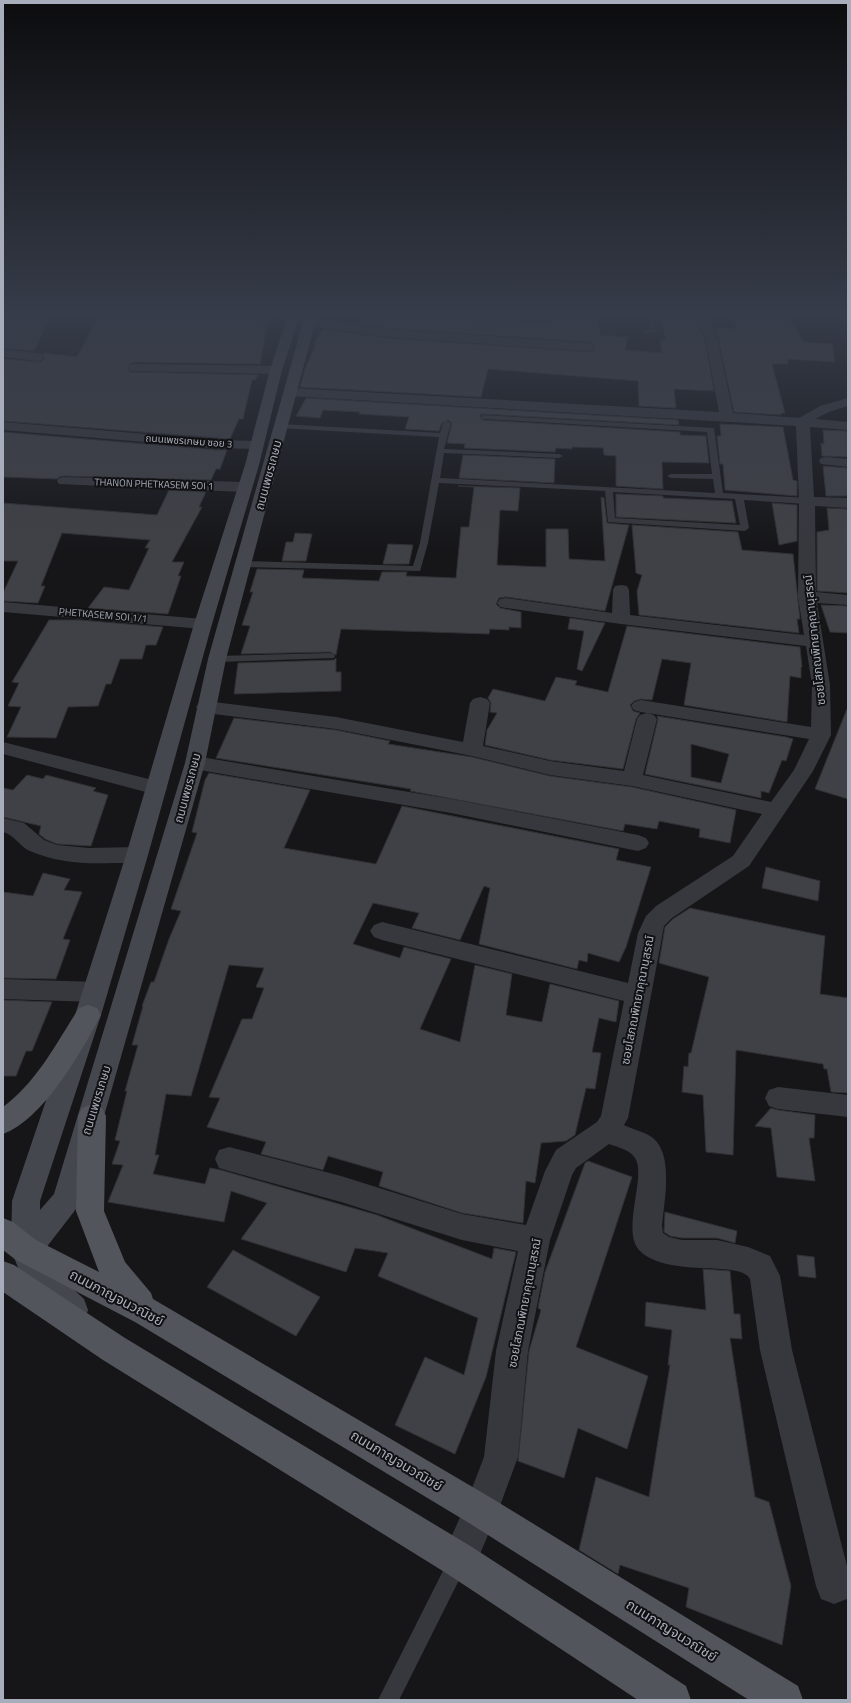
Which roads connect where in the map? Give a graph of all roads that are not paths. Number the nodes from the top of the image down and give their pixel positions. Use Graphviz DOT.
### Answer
graph roads {
  1 [pos="270,391"];
  2 [pos="722,391"];
  3 [pos="290,392"];
  4 [pos="848,402"];
  5 [pos="485,417"];
  6 [pos="727,417"];
  7 [pos="803,422"];
  8 [pos="447,423"];
  9 [pos="710,423"];
  10 [pos="3,426"];
  11 [pos="281,426"];
  12 [pos="848,426"];
  13 [pos="443,435"];
  14 [pos="256,445"];
  15 [pos="440,451"];
  16 [pos="559,456"];
  17 [pos="826,461"];
  18 [pos="848,463"];
  19 [pos="261,466"];
  20 [pos="671,476"];
  21 [pos="716,478"];
  22 [pos="435,480"];
  23 [pos="64,481"];
  24 [pos="244,488"];
  25 [pos="609,489"];
  26 [pos="719,495"];
  27 [pos="739,496"];
  28 [pos="807,501"];
  29 [pos="848,504"];
  30 [pos="745,528"];
  31 [pos="747,539"];
  32 [pos="243,564"];
  33 [pos="621,590"];
  34 [pos="807,597"];
  35 [pos="848,600"];
  36 [pos="506,603"];
  37 [pos="3,607"];
  38 [pos="621,619"];
  39 [pos="203,624"];
  40 [pos="815,642"];
  41 [pos="330,656"];
  42 [pos="194,659"];
  43 [pos="217,660"];
  44 [pos="480,703"];
  45 [pos="206,707"];
  46 [pos="821,736"];
  47 [pos="3,748"];
  48 [pos="472,750"];
  49 [pos="195,763"];
  50 [pos="632,780"];
  51 [pos="157,788"];
  52 [pos="777,810"];
  53 [pos="3,825"];
  54 [pos="638,843"];
  55 [pos="137,855"];
  56 [pos="382,931"];
  57 [pos="3,989"];
  58 [pos="637,995"];
  59 [pos="92,1004"];
  60 [pos="778,1098"];
  61 [pos="848,1106"];
  62 [pos="92,1116"];
  63 [pos="3,1122"];
  64 [pos="607,1130"];
  65 [pos="229,1159"];
  66 [pos="535,1240"];
  67 [pos="11,1243"];
  68 [pos="3,1275"];
  69 [pos="146,1311"];
  70 [pos="114,1349"];
  71 [pos="481,1511"];
  72 [pos="459,1560"];
  73 [pos="834,1586"];
  74 [pos="388,1700"];
  75 [pos="672,1700"];
  76 [pos="784,1700"];
  1 -- 14 [label="main road, ถนนเพชรเกษม"];
  2 -- 6 [label="street"];
  3 -- 9 [label="street"];
  3 -- 11 [label="main road, ถนนเพชรเกษม"];
  4 -- 7 [label="street"];
  5 -- 9 [label="lane"];
  6 -- 7 [label="street"];
  6 -- 9 [label="street"];
  7 -- 12 [label="street"];
  7 -- 28 [label="street, ซอยโสภณพิทยาคุณานุสรณ์"];
  8 -- 13 [label="lane"];
  9 -- 21 [label="lane"];
  10 -- 14 [label="street, ถนนเพชรเกษม ซอย 3"];
  11 -- 13 [label="lane"];
  11 -- 19 [label="main road, ถนนเพชรเกษม"];
  13 -- 15 [label="lane"];
  14 -- 19 [label="main road, ถนนเพชรเกษม"];
  15 -- 16 [label="lane"];
  15 -- 22 [label="lane"];
  17 -- 18 [label="street"];
  19 -- 24 [label="main road, ถนนเพชรเกษม"];
  19 -- 32 [label="main road, ถนนเพชรเกษม"];
  20 -- 21 [label="lane"];
  21 -- 26 [label="lane"];
  22 -- 25 [label="lane"];
  22 -- 32 [label="lane"];
  23 -- 24 [label="street, THANON PHETKASEM SOI 1"];
  24 -- 39 [label="main road, ถนนเพชรเกษม"];
  25 -- 26 [label="lane"];
  25 -- 30 [label="lane"];
  26 -- 27 [label="lane"];
  27 -- 28 [label="lane"];
  27 -- 30 [label="lane"];
  28 -- 29 [label="street"];
  28 -- 34 [label="street, ซอยโสภณพิทยาคุณานุสรณ์"];
  30 -- 31 [label="lane"];
  32 -- 43 [label="main road, ถนนเพชรเกษม"];
  33 -- 38 [label="street"];
  34 -- 35 [label="street"];
  34 -- 40 [label="street, ซอยโสภณพิทยาคุณานุสรณ์"];
  36 -- 38 [label="street"];
  37 -- 39 [label="street, PHETKASEM SOI 1/1"];
  38 -- 40 [label="street"];
  39 -- 42 [label="main road, ถนนเพชรเกษม"];
  40 -- 46 [label="street, ซอยโสภณพิทยาคุณานุสรณ์"];
  41 -- 43 [label="lane"];
  42 -- 43 [label="main road"];
  42 -- 51 [label="main road, ถนนเพชรเกษม"];
  43 -- 45 [label="main road, ถนนเพชรเกษม"];
  44 -- 48 [label="street"];
  45 -- 48 [label="street"];
  45 -- 49 [label="main road, ถนนเพชรเกษม"];
  46 -- 50 [label="street"];
  46 -- 52 [label="street, ซอยโสภณพิทยาคุณานุสรณ์"];
  47 -- 51 [label="street"];
  48 -- 50 [label="street"];
  49 -- 54 [label="street"];
  49 -- 62 [label="main road, ถนนเพชรเกษม"];
  50 -- 52 [label="street"];
  51 -- 55 [label="main road, ถนนเพชรเกษม"];
  52 -- 58 [label="street, ซอยโสภณพิทยาคุณานุสรณ์"];
  53 -- 55 [label="street"];
  55 -- 59 [label="main road, ถนนเพชรเกษม"];
  56 -- 58 [label="street"];
  57 -- 59 [label="street"];
  58 -- 64 [label="street, ซอยโสภณพิทยาคุณานุสรณ์"];
  59 -- 63 [label="main road"];
  59 -- 67 [label="main road, ถนนเพชรเกษม"];
  60 -- 61 [label="street"];
  62 -- 67 [label="main road, ถนนเพชรเกษม"];
  62 -- 69 [label="main road"];
  64 -- 66 [label="street, ซอยโสภณพิทยาคุณานุสรณ์"];
  64 -- 73 [label="street"];
  65 -- 66 [label="street"];
  66 -- 71 [label="street, ซอยโสภณพิทยาคุณานุสรณ์"];
  67 -- 69 [label="main road, ถนนกาญจนวณิชย์"];
  67 -- 70 [label="main road, ถนนเพชรเกษม"];
  68 -- 70 [label="main road"];
  69 -- 71 [label="main road, ถนนกาญจนวณิชย์"];
  70 -- 72 [label="main road"];
  71 -- 72 [label="street, ซอยโสภณพิทยาคุณานุสรณ์"];
  71 -- 76 [label="main road, ถนนกาญจนวณิชย์"];
  72 -- 74 [label="lane"];
  72 -- 75 [label="main road"];
}
